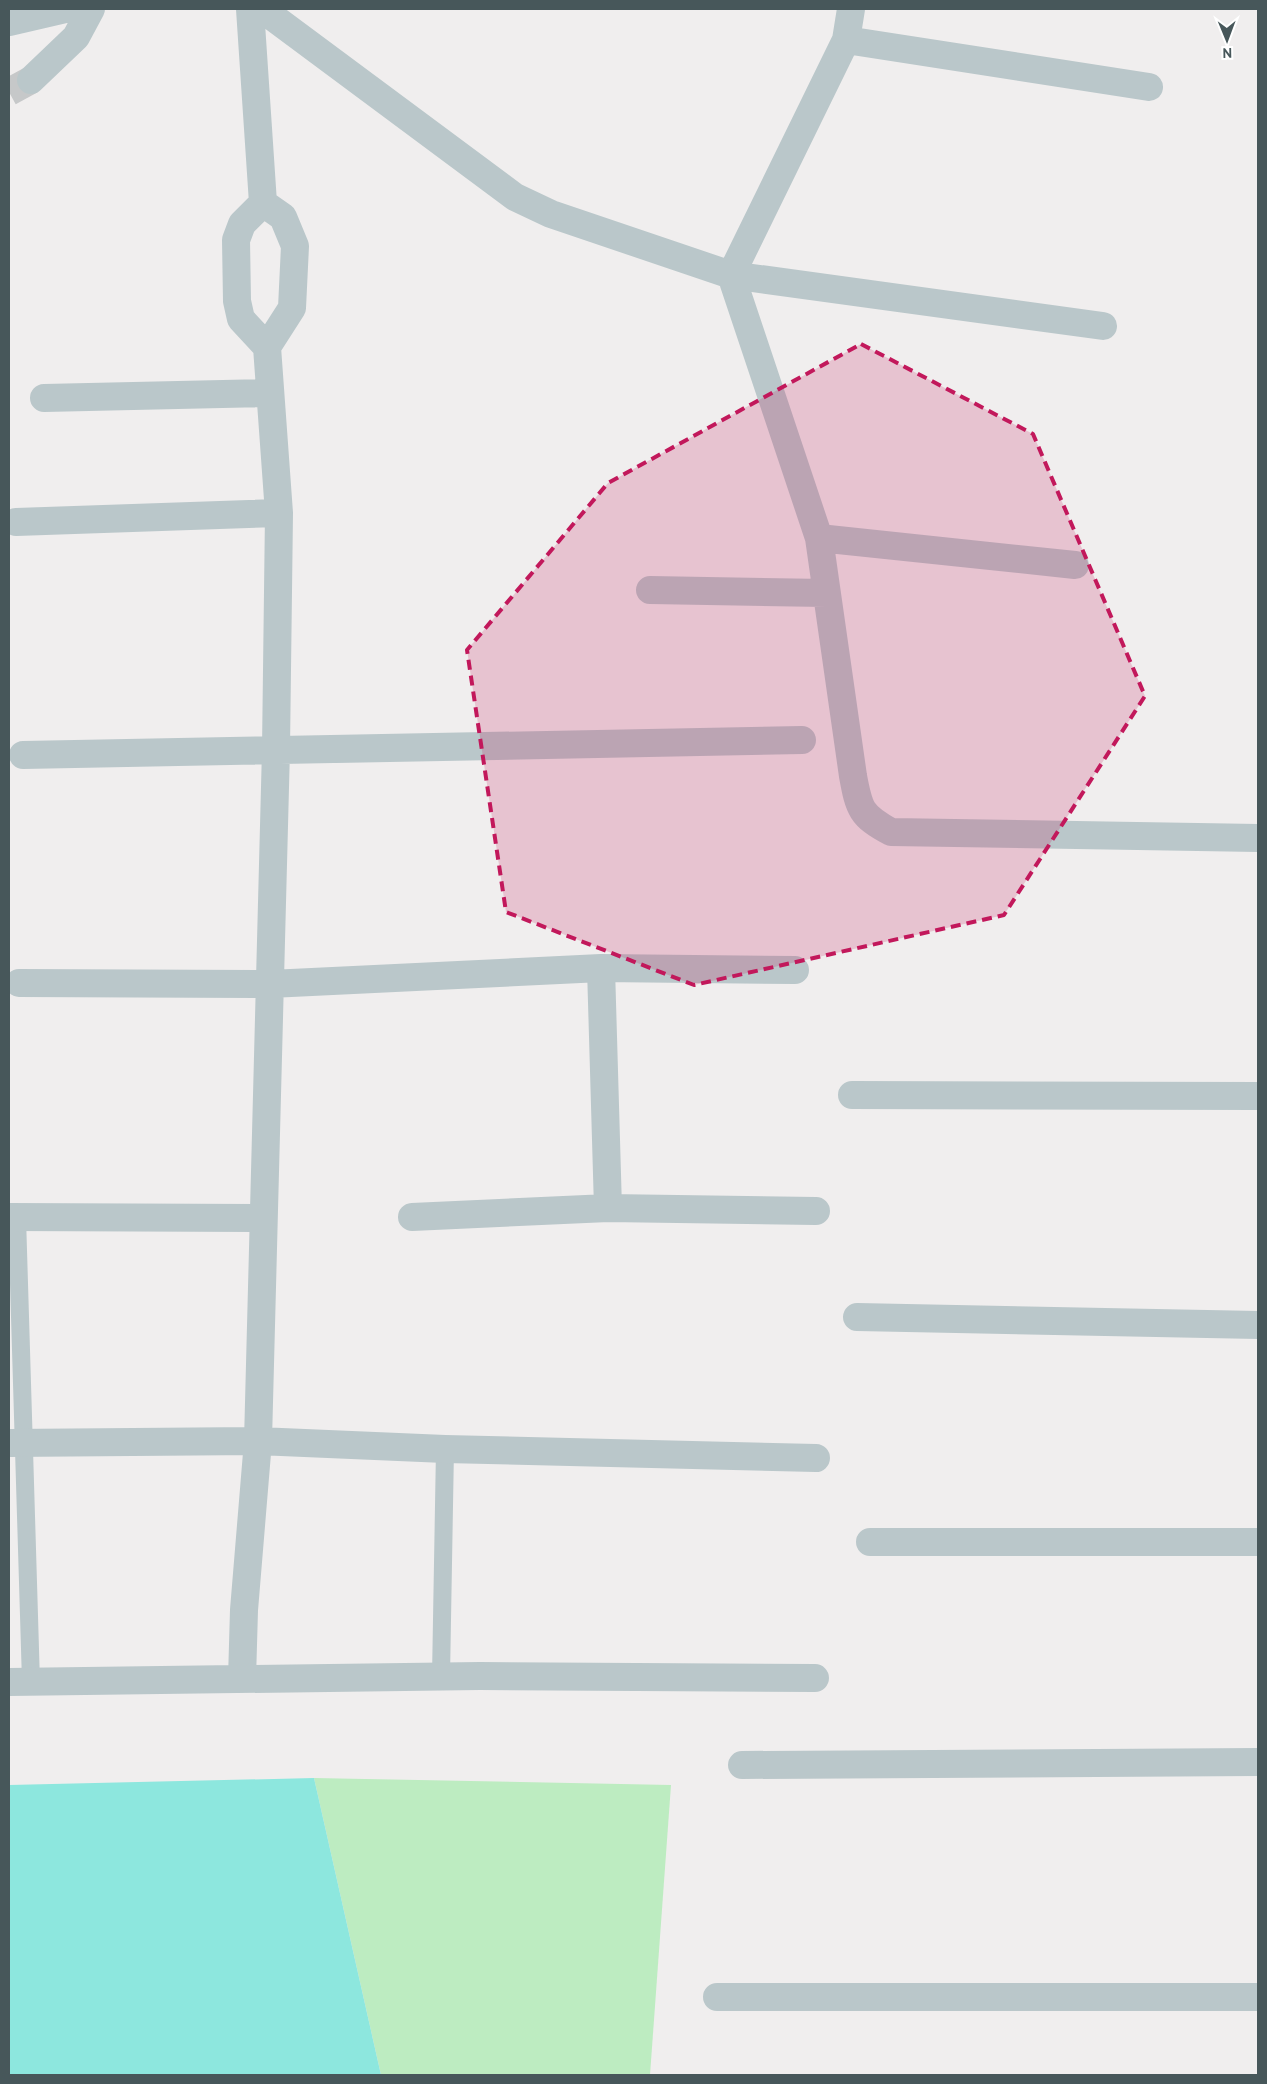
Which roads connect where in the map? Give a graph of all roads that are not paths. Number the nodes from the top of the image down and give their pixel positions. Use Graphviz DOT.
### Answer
graph roads {
  1 [pos="65,9"];
  2 [pos="90,9"];
  3 [pos="250,9"];
  4 [pos="262,9"];
  5 [pos="851,9"];
  6 [pos="9,22"];
  7 [pos="846,40"];
  8 [pos="32,80"];
  9 [pos="1149,87"];
  10 [pos="263,203"];
  11 [pos="731,275"];
  12 [pos="1103,326"];
  13 [pos="267,347"];
  14 [pos="270,393"];
  15 [pos="44,398"];
  16 [pos="279,513"];
  17 [pos="16,522"];
  18 [pos="819,538"];
  19 [pos="1075,565"];
  20 [pos="650,590"];
  21 [pos="826,594"];
  22 [pos="802,740"];
  23 [pos="276,748"];
  24 [pos="23,755"];
  25 [pos="1258,838"];
  26 [pos="601,968"];
  27 [pos="795,970"];
  28 [pos="19,982"];
  29 [pos="270,984"];
  30 [pos="852,1095"];
  31 [pos="1258,1096"];
  32 [pos="608,1208"];
  33 [pos="816,1211"];
  34 [pos="13,1217"];
  35 [pos="412,1217"];
  36 [pos="263,1218"];
  37 [pos="857,1317"];
  38 [pos="1258,1325"];
  39 [pos="258,1441"];
  40 [pos="16,1443"];
  41 [pos="445,1450"];
  42 [pos="816,1458"];
  43 [pos="870,1542"];
  44 [pos="1258,1542"];
  45 [pos="441,1677"];
  46 [pos="814,1678"];
  47 [pos="242,1679"];
  48 [pos="20,1682"];
  49 [pos="1258,1762"];
  50 [pos="742,1765"];
  51 [pos="1258,1997"];
  52 [pos="717,1998"];
  1 -- 6 [label="street"];
  2 -- 8 [label="street"];
  3 -- 10 [label="street"];
  4 -- 11 [label="street"];
  5 -- 7 [label="street"];
  7 -- 9 [label="street"];
  7 -- 11 [label="street"];
  10 -- 13 [label="street"];
  10 -- 13 [label="street"];
  11 -- 12 [label="street"];
  11 -- 18 [label="street"];
  13 -- 14 [label="street"];
  14 -- 15 [label="street"];
  14 -- 16 [label="street"];
  16 -- 17 [label="street"];
  16 -- 23 [label="street"];
  18 -- 19 [label="street"];
  18 -- 21 [label="street"];
  20 -- 21 [label="street"];
  21 -- 25 [label="street"];
  22 -- 23 [label="street"];
  23 -- 24 [label="street"];
  23 -- 29 [label="street"];
  26 -- 27 [label="street"];
  26 -- 29 [label="street"];
  26 -- 32 [label="street"];
  28 -- 29 [label="street"];
  29 -- 36 [label="street"];
  30 -- 31 [label="street"];
  32 -- 33 [label="street"];
  32 -- 35 [label="street"];
  34 -- 36 [label="street"];
  34 -- 40 [label="lane"];
  36 -- 39 [label="street"];
  37 -- 38 [label="street"];
  39 -- 40 [label="street"];
  39 -- 41 [label="street"];
  39 -- 47 [label="street"];
  40 -- 48 [label="lane"];
  41 -- 42 [label="street"];
  41 -- 45 [label="lane"];
  43 -- 44 [label="street"];
  45 -- 46 [label="street"];
  45 -- 47 [label="street"];
  47 -- 48 [label="street"];
  49 -- 50 [label="street"];
  51 -- 52 [label="street"];
}
